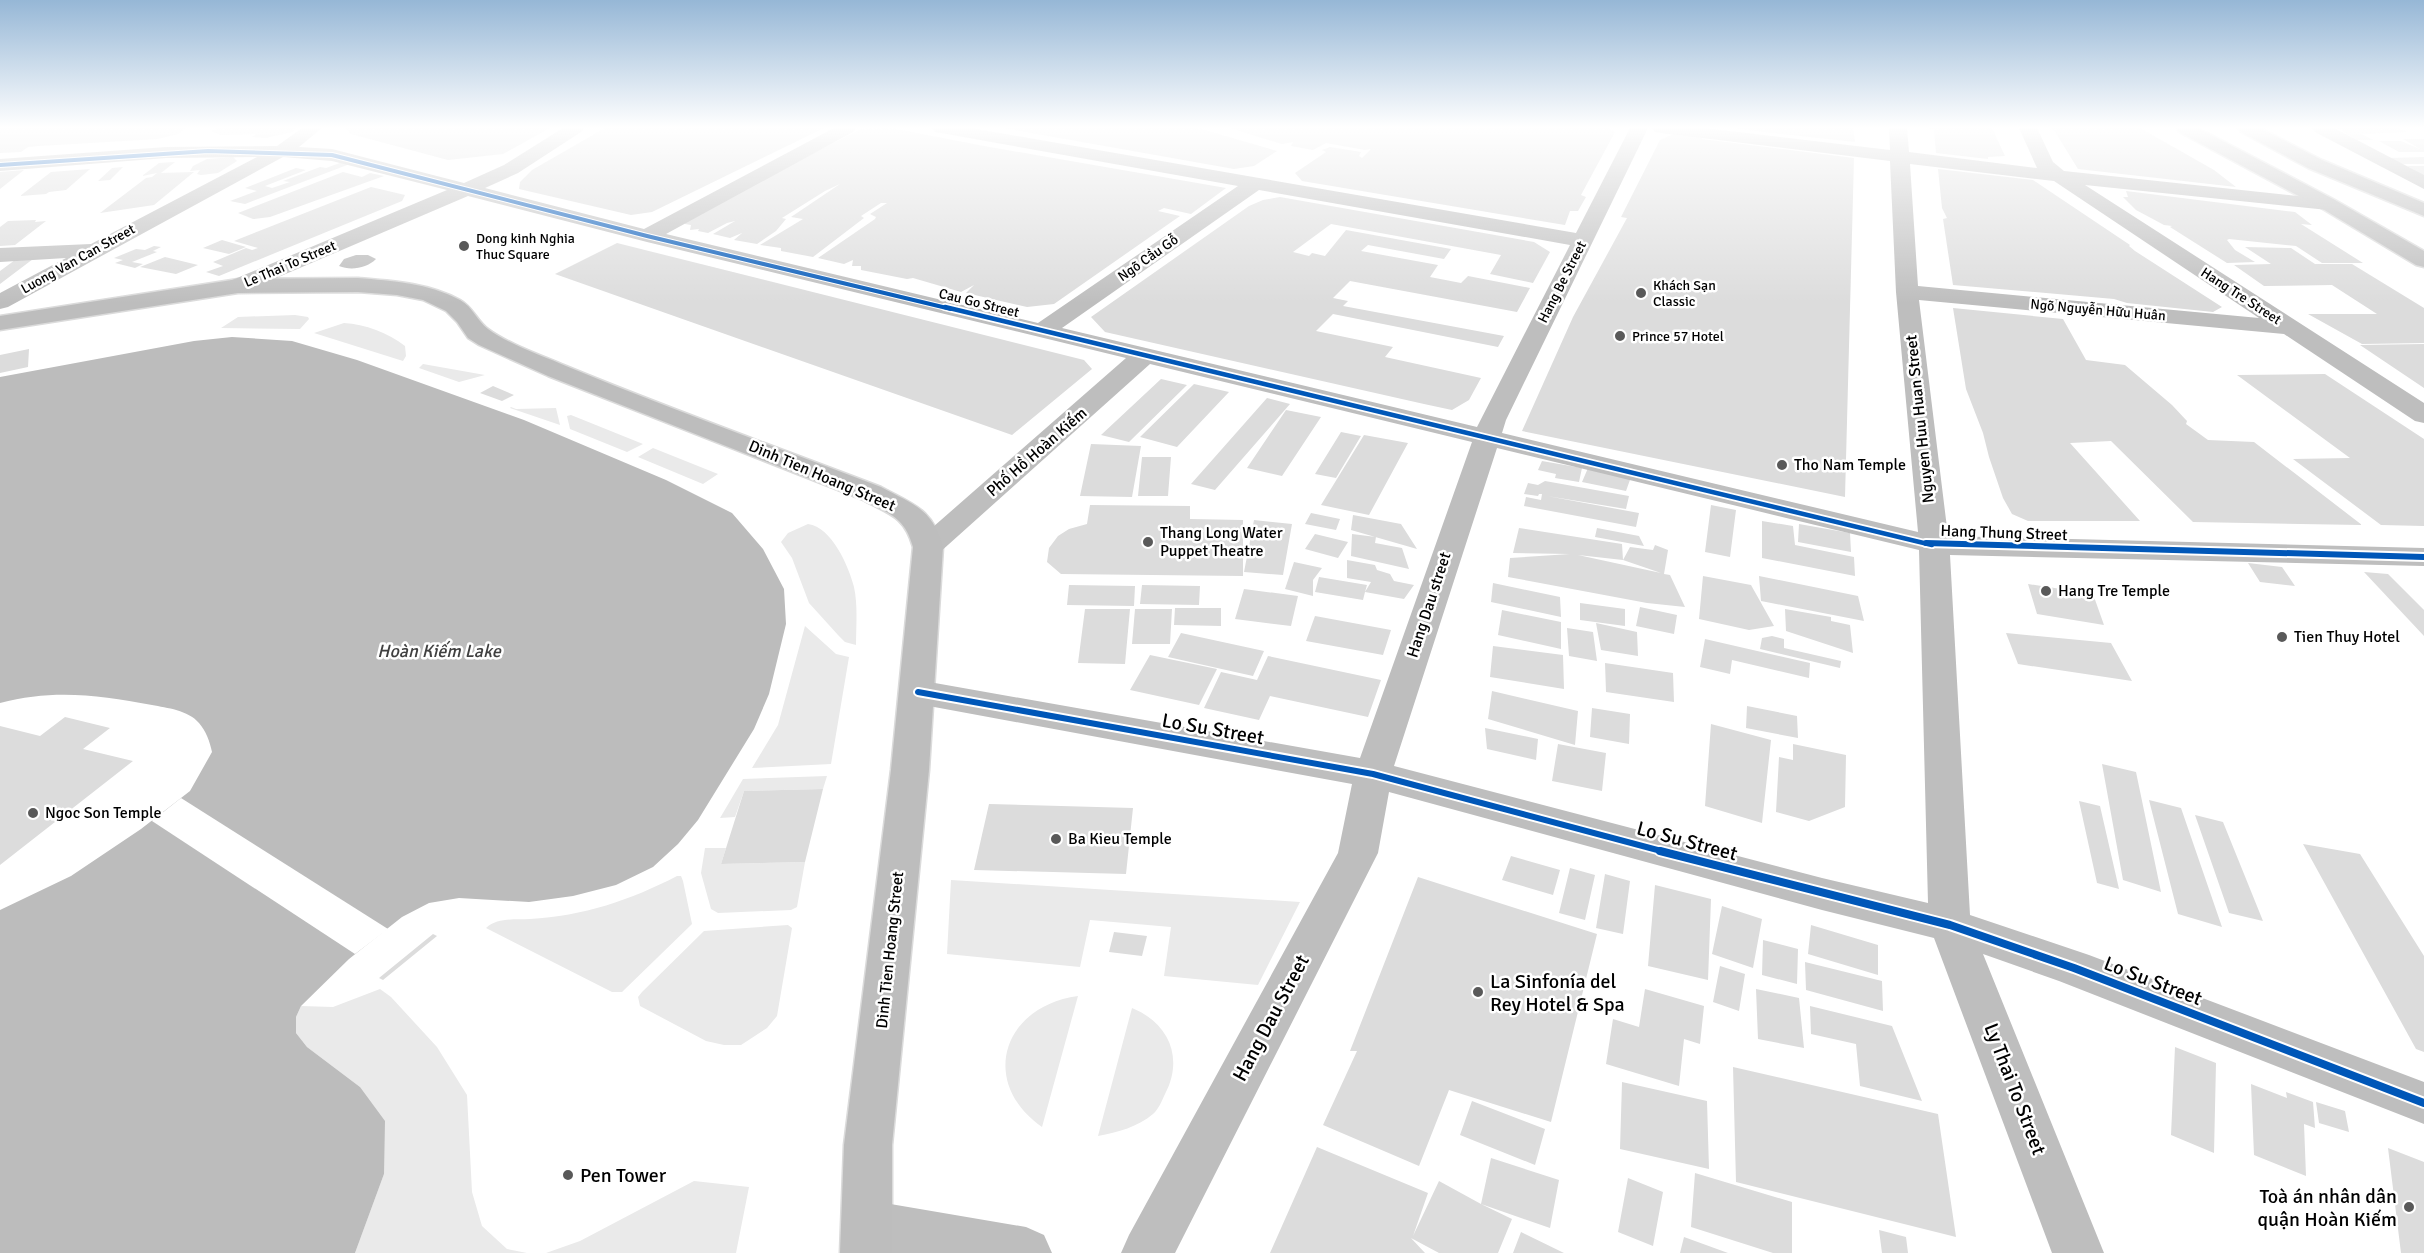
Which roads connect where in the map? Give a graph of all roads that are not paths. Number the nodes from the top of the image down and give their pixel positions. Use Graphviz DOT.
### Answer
graph roads {
  1 [pos="214,186"];
  2 [pos="452,186"];
  3 [pos="473,186"];
  4 [pos="739,186"];
  5 [pos="1250,186"];
  6 [pos="1268,186"];
  7 [pos="1610,186"];
  8 [pos="1901,186"];
  9 [pos="2075,186"];
  10 [pos="2160,186"];
  11 [pos="2295,186"];
  12 [pos="2301,186"];
  13 [pos="2369,186"];
  14 [pos="2383,186"];
  15 [pos="465,190"];
  16 [pos="2328,204"];
  17 [pos="2418,207"];
  18 [pos="647,236"];
  19 [pos="1583,241"];
  20 [pos="95,249"];
  21 [pos="0,255"];
  22 [pos="2424,260"];
  23 [pos="238,286"];
  24 [pos="1907,292"];
  25 [pos="0,302"];
  26 [pos="0,323"];
  27 [pos="2289,327"];
  28 [pos="1042,331"];
  29 [pos="1144,356"];
  30 [pos="2424,415"];
  31 [pos="1488,437"];
  32 [pos="1934,545"];
  33 [pos="928,547"];
  34 [pos="2424,557"];
  35 [pos="918,692"];
  36 [pos="1373,774"];
  37 [pos="1950,925"];
  38 [pos="2424,1103"];
  39 [pos="866,1239"];
  40 [pos="1026,1253"];
  41 [pos="1147,1253"];
  42 [pos="2078,1253"];
  1 -- 20 [label="street, Luong Van Can Street"];
  2 -- 15 [label="street, Cau Go Street"];
  3 -- 15 [label="street, Le Thai To Street"];
  4 -- 18 [label="street"];
  5 -- 28 [label="street, Ngõ Cầu Gỗ"];
  6 -- 19 [label="street"];
  7 -- 19 [label="street, Hang Be Street"];
  8 -- 24 [label="street, Nguyen Huu Huan Street"];
  9 -- 27 [label="street, Hang Tre Street"];
  10 -- 16 [label="street"];
  11 -- 16 [label="main road"];
  12 -- 16 [label="main road"];
  13 -- 17 [label="main road"];
  14 -- 17 [label="main road"];
  15 -- 18 [label="street, Cau Go Street"];
  15 -- 23 [label="street, Le Thai To Street"];
  16 -- 22 [label="main road"];
  18 -- 28 [label="street, Cau Go Street"];
  19 -- 31 [label="street, Hang Be Street"];
  20 -- 21 [label="street"];
  20 -- 25 [label="street, Luong Van Can Street"];
  23 -- 26 [label="main road, Le Thai To Street"];
  23 -- 33 [label="main road, Dinh Tien Hoang Street"];
  24 -- 27 [label="street, Ngõ Nguyễn Hữu Huân"];
  24 -- 32 [label="street, Nguyen Huu Huan Street"];
  27 -- 30 [label="street, Hang Tre Street"];
  28 -- 29 [label="street, Cau Go Street"];
  29 -- 31 [label="street, Cau Go Street"];
  29 -- 33 [label="street, Phố Hồ Hoàn Kiếm"];
  31 -- 32 [label="street, Hang Thung Street"];
  31 -- 36 [label="street, Hang Dau street"];
  32 -- 34 [label="street, Hang Thung Street"];
  32 -- 37 [label="street, Nguyen Huu Huan Street"];
  33 -- 35 [label="main road, Dinh Tien Hoang Street"];
  35 -- 36 [label="street, Lo Su Street"];
  35 -- 39 [label="main road, Dinh Tien Hoang Street"];
  36 -- 37 [label="street, Lo Su Street"];
  36 -- 41 [label="street, Hang Dau Street"];
  37 -- 38 [label="street, Lo Su Street"];
  37 -- 42 [label="street, Ly Thai To Street"];
  39 -- 40 [label="street"];
}
